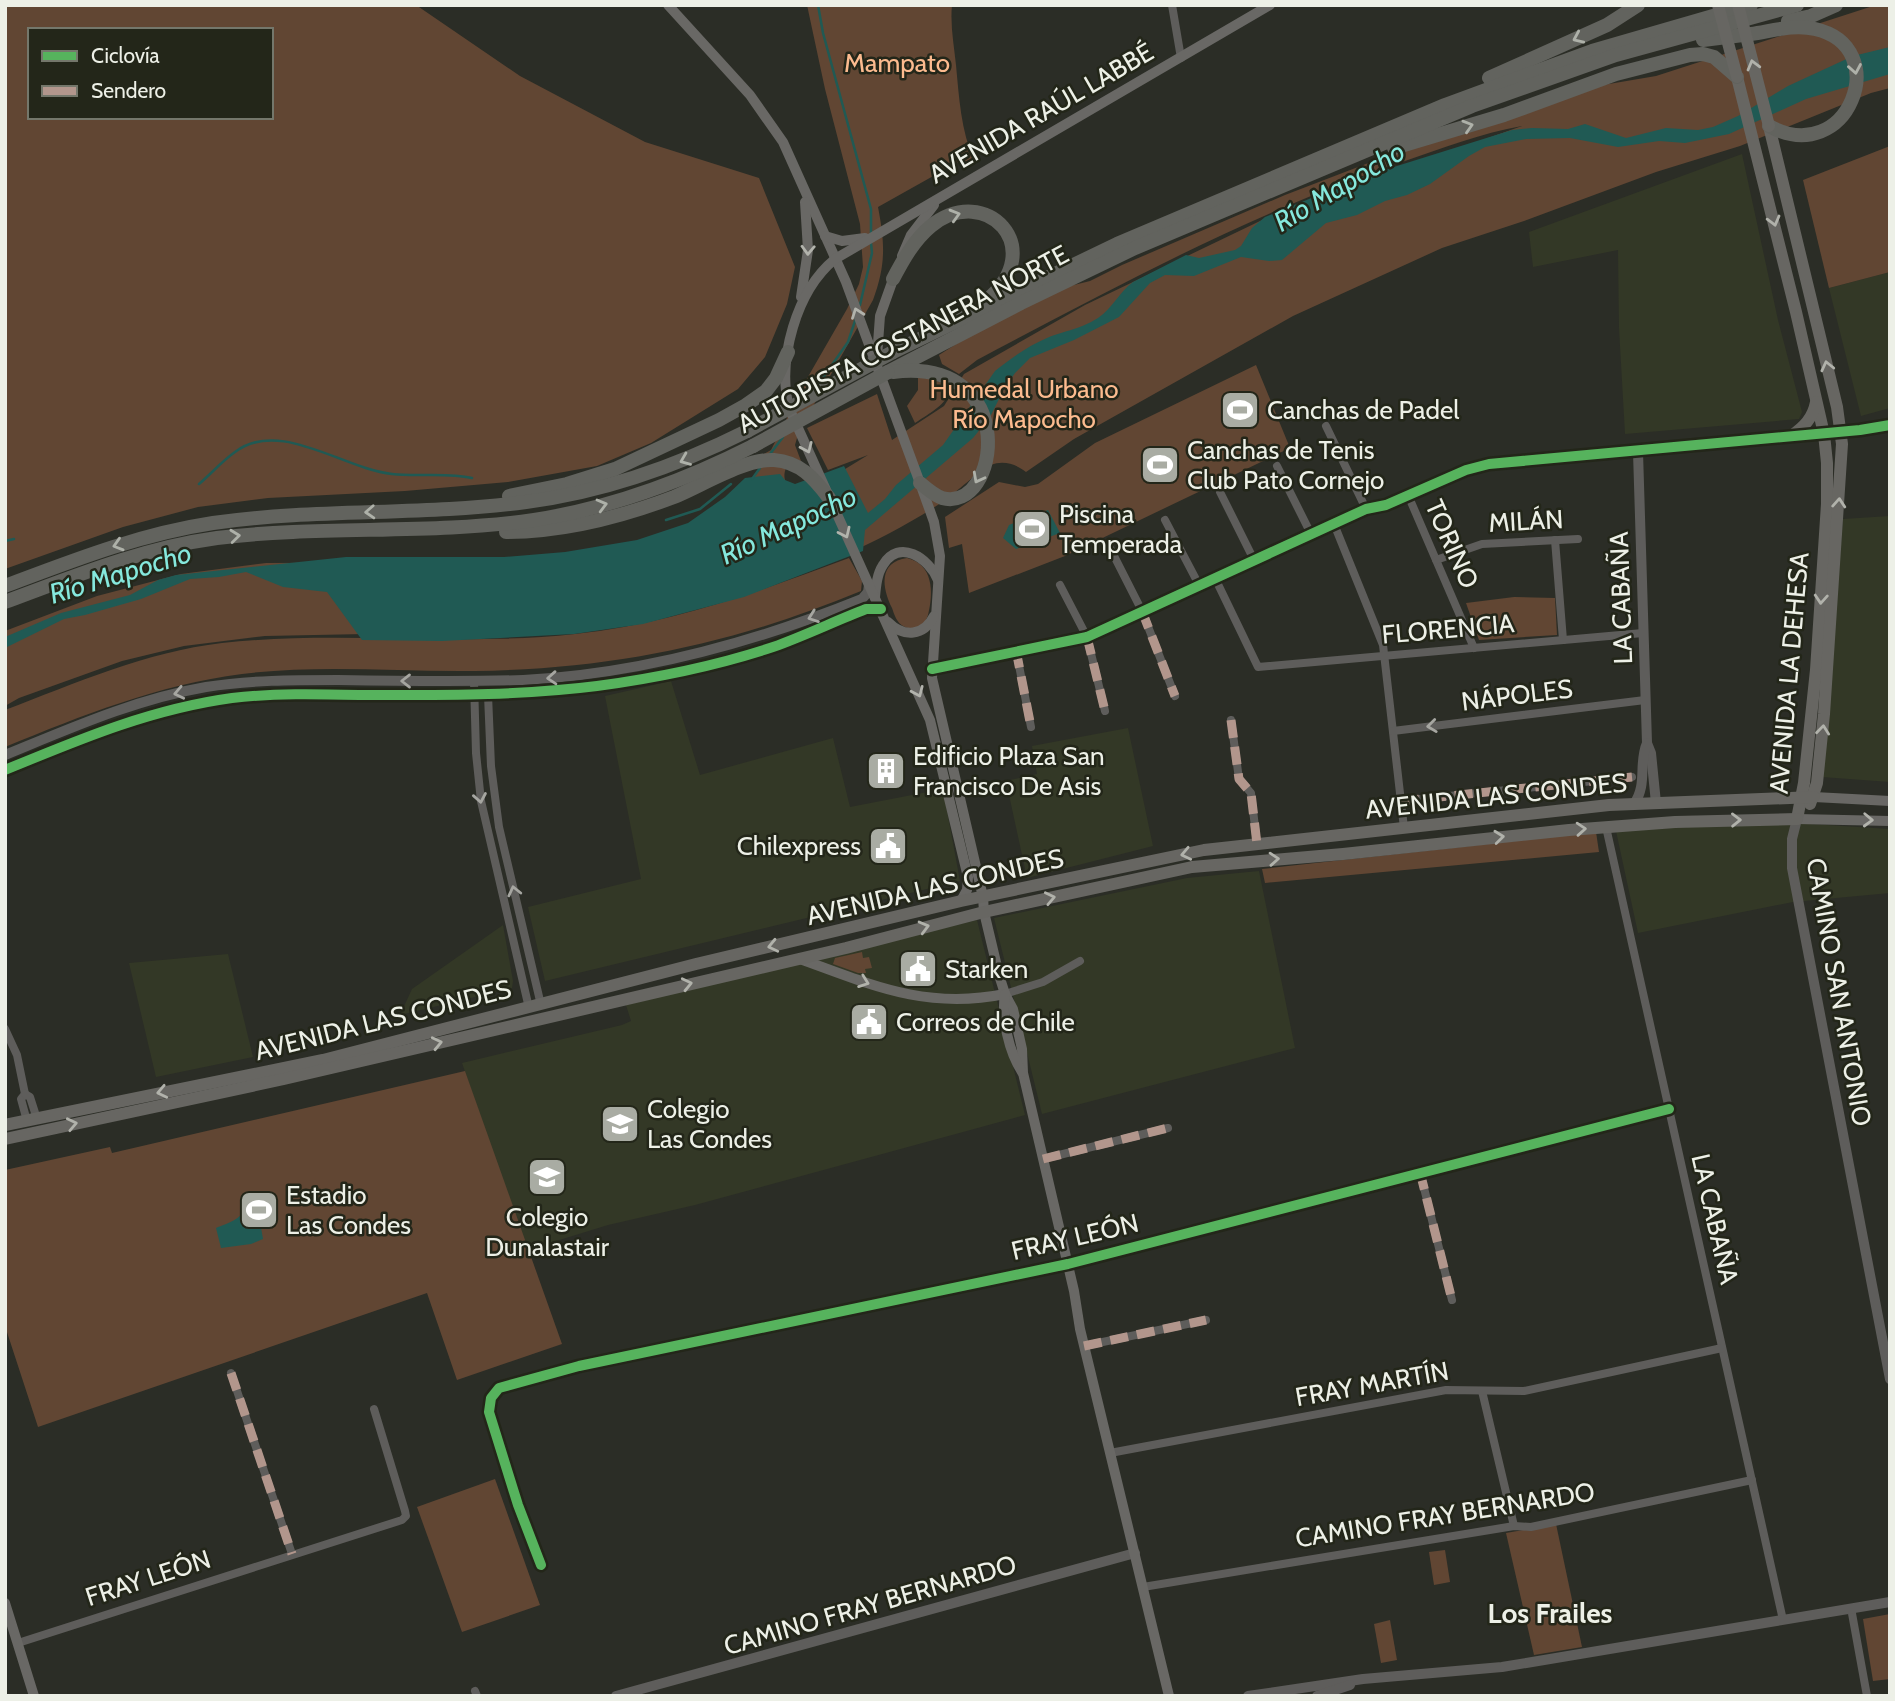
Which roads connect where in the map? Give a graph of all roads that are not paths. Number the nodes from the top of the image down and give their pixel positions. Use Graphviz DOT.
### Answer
graph roads {
  1 [pos="668,5"];
  2 [pos="1172,5"];
  3 [pos="1270,5"];
  4 [pos="1638,5"];
  5 [pos="1718,5"];
  6 [pos="1738,5"];
  7 [pos="1751,5"];
  8 [pos="1797,5"];
  9 [pos="1836,5"];
  10 [pos="1812,22"];
  11 [pos="1616,55"];
  12 [pos="1181,58"];
  13 [pos="1737,77"];
  14 [pos="1401,123"];
  15 [pos="1769,126"];
  16 [pos="1332,165"];
  17 [pos="802,189"];
  18 [pos="938,200"];
  19 [pos="825,236"];
  20 [pos="854,244"];
  21 [pos="835,259"];
  22 [pos="893,279"];
  23 [pos="799,310"];
  24 [pos="969,314"];
  25 [pos="788,352"];
  26 [pos="898,358"];
  27 [pos="883,371"];
  28 [pos="1816,402"];
  29 [pos="1890,425"];
  30 [pos="1326,426"];
  31 [pos="1841,432"];
  32 [pos="1824,434"];
  33 [pos="1791,436"];
  34 [pos="1638,453"];
  35 [pos="1277,466"];
  36 [pos="920,483"];
  37 [pos="1220,492"];
  38 [pos="1408,495"];
  39 [pos="829,498"];
  40 [pos="438,509"];
  41 [pos="1366,509"];
  42 [pos="1165,520"];
  43 [pos="1334,524"];
  44 [pos="438,527"];
  45 [pos="1311,534"];
  46 [pos="1578,539"];
  47 [pos="1555,540"];
  48 [pos="1110,548"];
  49 [pos="1254,560"];
  50 [pos="1436,560"];
  51 [pos="1215,578"];
  52 [pos="869,585"];
  53 [pos="1060,585"];
  54 [pos="1199,585"];
  55 [pos="5,586"];
  56 [pos="940,586"];
  57 [pos="875,598"];
  58 [pos="5,602"];
  59 [pos="1142,611"];
  60 [pos="936,612"];
  61 [pos="884,615"];
  62 [pos="1643,633"];
  63 [pos="1087,637"];
  64 [pos="1563,640"];
  65 [pos="1474,648"];
  66 [pos="1016,650"];
  67 [pos="1385,655"];
  68 [pos="905,661"];
  69 [pos="932,669"];
  70 [pos="474,681"];
  71 [pos="474,695"];
  72 [pos="488,695"];
  73 [pos="1175,696"];
  74 [pos="1645,700"];
  75 [pos="1105,711"];
  76 [pos="1231,720"];
  77 [pos="1031,727"];
  78 [pos="1393,731"];
  79 [pos="1647,743"];
  80 [pos="490,751"];
  81 [pos="475,753"];
  82 [pos="5,755"];
  83 [pos="5,770"];
  84 [pos="1632,778"];
  85 [pos="1808,797"];
  86 [pos="1843,799"];
  87 [pos="1401,801"];
  88 [pos="1890,801"];
  89 [pos="1656,803"];
  90 [pos="1634,804"];
  91 [pos="1797,819"];
  92 [pos="1831,820"];
  93 [pos="1890,821"];
  94 [pos="1625,826"];
  95 [pos="499,827"];
  96 [pos="1606,827"];
  97 [pos="1404,828"];
  98 [pos="486,830"];
  99 [pos="1375,831"];
  100 [pos="1257,844"];
  101 [pos="1359,852"];
  102 [pos="983,897"];
  103 [pos="961,901"];
  104 [pos="984,912"];
  105 [pos="521,918"];
  106 [pos="507,922"];
  107 [pos="734,955"];
  108 [pos="800,959"];
  109 [pos="1080,961"];
  110 [pos="720,976"];
  111 [pos="1004,995"];
  112 [pos="535,1006"];
  113 [pos="5,1029"];
  114 [pos="1669,1108"];
  115 [pos="32,1120"];
  116 [pos="5,1125"];
  117 [pos="1168,1128"];
  118 [pos="5,1139"];
  119 [pos="1043,1159"];
  120 [pos="1420,1172"];
  121 [pos="1068,1264"];
  122 [pos="1452,1300"];
  123 [pos="1206,1320"];
  124 [pos="1084,1346"];
  125 [pos="1722,1348"];
  126 [pos="231,1373"];
  127 [pos="1890,1379"];
  128 [pos="1482,1391"];
  129 [pos="374,1409"];
  130 [pos="1111,1453"];
  131 [pos="1752,1480"];
  132 [pos="1514,1526"];
  133 [pos="1135,1553"];
  134 [pos="292,1555"];
  135 [pos="541,1565"];
  136 [pos="1143,1587"];
  137 [pos="1890,1602"];
  138 [pos="5,1603"];
  139 [pos="1851,1608"];
  140 [pos="1783,1620"];
  141 [pos="18,1643"];
  142 [pos="1363,1679"];
  143 [pos="34,1696"];
  144 [pos="616,1696"];
  145 [pos="1169,1696"];
  146 [pos="1248,1696"];
  147 [pos="1317,1696"];
  148 [pos="1867,1696"];
  1 -- 17 [label="main road"];
  2 -- 12 [label="street"];
  3 -- 12 [label="main road, AVENIDA RAÚL LABBÉ"];
  4 -- 14 [label="highway, one-way"];
  5 -- 13 [label="main road, AVENIDA LA DEHESA, bridge"];
  15 -- 6 [label="main road, AVENIDA LA DEHESA, one-way, bridge"];
  7 -- 14 [label="highway, AUTOPISTA COSTANERA NORTE"];
  8 -- 11 [label="highway, AUTOPISTA COSTANERA NORTE"];
  9 -- 10 [label="highway"];
  10 -- 11 [label="highway"];
  10 -- 15 [label="highway, one-way"];
  11 -- 16 [label="highway, AUTOPISTA COSTANERA NORTE"];
  12 -- 18 [label="main road, AVENIDA RAÚL LABBÉ"];
  16 -- 13 [label="highway, one-way"];
  13 -- 28 [label="main road, AVENIDA LA DEHESA, one-way"];
  14 -- 24 [label="highway, AUTOPISTA COSTANERA NORTE"];
  31 -- 15 [label="main road, AVENIDA LA DEHESA, one-way"];
  16 -- 26 [label="highway, AUTOPISTA COSTANERA NORTE"];
  17 -- 19 [label="main road"];
  17 -- 23 [label="main road, one-way"];
  18 -- 20 [label="main road, AVENIDA RAÚL LABBÉ"];
  18 -- 22 [label="main road"];
  19 -- 20 [label="main road"];
  19 -- 21 [label="main road"];
  20 -- 21 [label="main road, AVENIDA RAÚL LABBÉ"];
  21 -- 23 [label="main road"];
  27 -- 21 [label="main road, one-way"];
  22 -- 24 [label="highway, one-way"];
  22 -- 27 [label="main road"];
  23 -- 25 [label="main road"];
  24 -- 26 [label="highway, AUTOPISTA COSTANERA NORTE"];
  25 -- 39 [label="main road, one-way, bridge"];
  25 -- 40 [label="highway"];
  26 -- 27 [label="highway, AUTOPISTA COSTANERA NORTE"];
  26 -- 40 [label="highway, AUTOPISTA COSTANERA NORTE, one-way, bridge"];
  27 -- 36 [label="main road"];
  27 -- 36 [label="highway, one-way"];
  44 -- 27 [label="highway, AUTOPISTA COSTANERA NORTE, one-way, bridge"];
  28 -- 32 [label="main road, AVENIDA LA DEHESA"];
  28 -- 33 [label="main road"];
  29 -- 31 [label="street"];
  30 -- 41 [label="street"];
  31 -- 32 [label="street"];
  85 -- 31 [label="main road, AVENIDA LA DEHESA, one-way"];
  32 -- 33 [label="street"];
  32 -- 85 [label="main road, AVENIDA LA DEHESA, one-way"];
  33 -- 34 [label="street"];
  34 -- 38 [label="street"];
  34 -- 62 [label="street, LA CABAÑA"];
  35 -- 45 [label="street"];
  36 -- 56 [label="main road"];
  37 -- 49 [label="street"];
  38 -- 41 [label="street"];
  38 -- 50 [label="street, TORINO"];
  39 -- 44 [label="highway"];
  39 -- 52 [label="main road, one-way"];
  40 -- 55 [label="highway, AUTOPISTA COSTANERA NORTE, one-way"];
  41 -- 43 [label="street"];
  42 -- 54 [label="street"];
  43 -- 45 [label="street"];
  43 -- 67 [label="street"];
  58 -- 44 [label="highway, AUTOPISTA COSTANERA NORTE, one-way"];
  45 -- 49 [label="street"];
  46 -- 47 [label="street, MILÁN"];
  47 -- 50 [label="street, MILÁN"];
  47 -- 64 [label="street"];
  48 -- 59 [label="street"];
  49 -- 51 [label="street"];
  50 -- 65 [label="street, TORINO"];
  51 -- 54 [label="street"];
  51 -- 67 [label="street, FLORENCIA"];
  52 -- 57 [label="main road"];
  52 -- 70 [label="street, one-way"];
  53 -- 63 [label="street"];
  54 -- 59 [label="street"];
  56 -- 57 [label="main road"];
  56 -- 60 [label="main road"];
  57 -- 61 [label="main road"];
  59 -- 63 [label="street"];
  59 -- 73 [label="street"];
  60 -- 61 [label="main road"];
  60 -- 69 [label="main road"];
  61 -- 68 [label="main road"];
  61 -- 72 [label="street"];
  62 -- 64 [label="street, FLORENCIA"];
  62 -- 74 [label="street, LA CABAÑA"];
  63 -- 66 [label="street"];
  63 -- 75 [label="street"];
  64 -- 65 [label="street, FLORENCIA"];
  65 -- 67 [label="street, FLORENCIA"];
  66 -- 69 [label="street"];
  66 -- 77 [label="street"];
  67 -- 78 [label="street"];
  68 -- 69 [label="main road"];
  68 -- 103 [label="main road, one-way"];
  69 -- 102 [label="main road"];
  70 -- 71 [label="street"];
  70 -- 82 [label="street, one-way"];
  71 -- 72 [label="street"];
  71 -- 81 [label="street"];
  71 -- 83 [label="street"];
  72 -- 80 [label="street"];
  74 -- 78 [label="street, NÁPOLES, one-way"];
  74 -- 79 [label="street, LA CABAÑA"];
  76 -- 100 [label="street"];
  78 -- 87 [label="street"];
  79 -- 89 [label="street, LA CABAÑA"];
  79 -- 90 [label="street, LA CABAÑA"];
  80 -- 81 [label="street"];
  80 -- 95 [label="street"];
  81 -- 98 [label="street, one-way"];
  84 -- 87 [label="street"];
  85 -- 86 [label="main road, AVENIDA LAS CONDES"];
  85 -- 89 [label="main road, AVENIDA LAS CONDES"];
  85 -- 91 [label="main road, AVENIDA LA DEHESA"];
  86 -- 88 [label="main road, AVENIDA LAS CONDES"];
  86 -- 92 [label="main road"];
  87 -- 97 [label="street"];
  89 -- 90 [label="main road, AVENIDA LAS CONDES"];
  89 -- 94 [label="main road"];
  90 -- 97 [label="main road, AVENIDA LAS CONDES"];
  91 -- 92 [label="main road, AVENIDA LAS CONDES"];
  94 -- 91 [label="main road, AVENIDA LAS CONDES, one-way"];
  91 -- 127 [label="street, CAMINO SAN ANTONIO"];
  92 -- 93 [label="main road, AVENIDA LAS CONDES, one-way"];
  94 -- 96 [label="main road, AVENIDA LAS CONDES"];
  95 -- 98 [label="street"];
  105 -- 95 [label="street, one-way"];
  101 -- 96 [label="main road, AVENIDA LAS CONDES, one-way"];
  96 -- 114 [label="street, LA CABAÑA"];
  97 -- 99 [label="main road, AVENIDA LAS CONDES"];
  98 -- 106 [label="street"];
  99 -- 100 [label="main road, AVENIDA LAS CONDES"];
  99 -- 101 [label="main road"];
  100 -- 102 [label="main road, AVENIDA LAS CONDES, one-way"];
  104 -- 101 [label="main road, AVENIDA LAS CONDES, one-way"];
  102 -- 103 [label="main road, AVENIDA LAS CONDES"];
  102 -- 104 [label="main road"];
  103 -- 107 [label="main road, AVENIDA LAS CONDES, one-way"];
  108 -- 104 [label="main road, AVENIDA LAS CONDES, one-way"];
  104 -- 111 [label="main road"];
  105 -- 106 [label="street"];
  105 -- 112 [label="street"];
  106 -- 112 [label="street"];
  107 -- 110 [label="main road"];
  107 -- 112 [label="main road, AVENIDA LAS CONDES"];
  108 -- 110 [label="main road, AVENIDA LAS CONDES"];
  108 -- 111 [label="main road, one-way"];
  109 -- 111 [label="street"];
  118 -- 110 [label="main road, AVENIDA LAS CONDES, one-way"];
  111 -- 119 [label="main road"];
  112 -- 115 [label="main road, AVENIDA LAS CONDES, one-way"];
  113 -- 115 [label="street"];
  114 -- 120 [label="street, FRAY LEÓN"];
  114 -- 125 [label="street, LA CABAÑA"];
  115 -- 116 [label="main road, AVENIDA LAS CONDES"];
  117 -- 119 [label="street"];
  119 -- 121 [label="main road"];
  120 -- 121 [label="street, FRAY LEÓN"];
  120 -- 122 [label="street"];
  121 -- 124 [label="main road"];
  121 -- 135 [label="street, FRAY LEÓN"];
  123 -- 124 [label="street"];
  124 -- 130 [label="main road"];
  125 -- 128 [label="street, FRAY MARTÍN"];
  125 -- 131 [label="street, LA CABAÑA"];
  126 -- 134 [label="street"];
  128 -- 130 [label="street, FRAY MARTÍN"];
  128 -- 132 [label="street"];
  129 -- 134 [label="street, FRAY LEÓN"];
  130 -- 133 [label="main road"];
  131 -- 132 [label="street, CAMINO FRAY BERNARDO"];
  131 -- 140 [label="street, LA CABAÑA"];
  132 -- 136 [label="street, CAMINO FRAY BERNARDO"];
  133 -- 136 [label="main road"];
  133 -- 144 [label="street, CAMINO FRAY BERNARDO"];
  134 -- 141 [label="street, FRAY LEÓN"];
  136 -- 145 [label="main road"];
  137 -- 139 [label="street"];
  138 -- 141 [label="main road"];
  139 -- 140 [label="street"];
  139 -- 148 [label="street"];
  140 -- 142 [label="street"];
  141 -- 143 [label="main road"];
  142 -- 146 [label="street"];
  142 -- 147 [label="street"];
}
